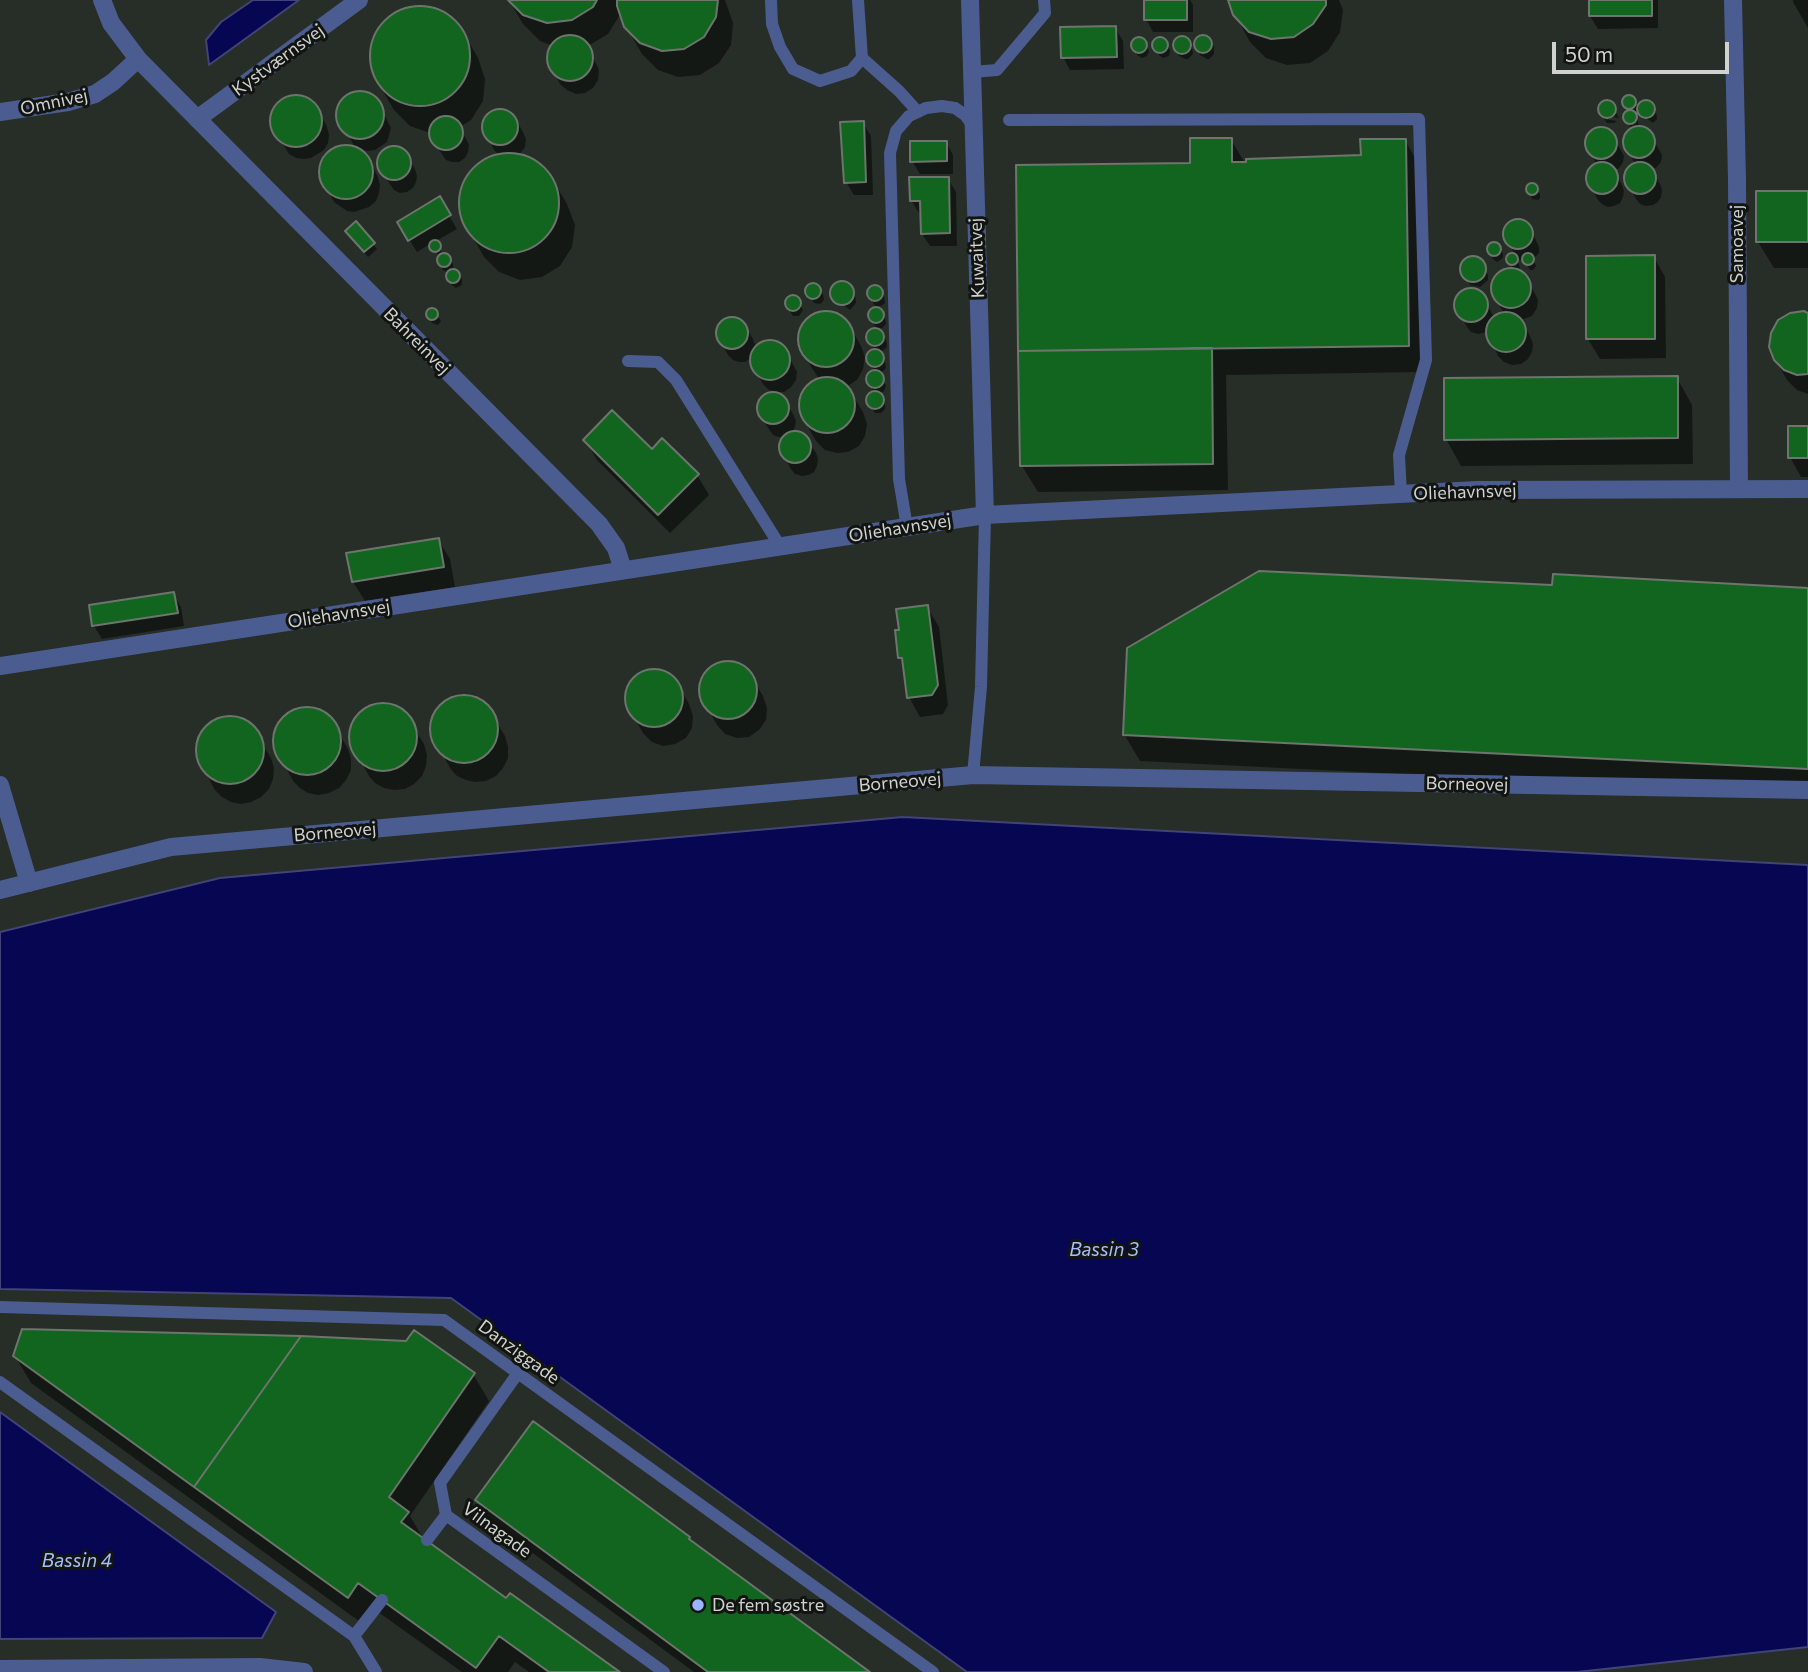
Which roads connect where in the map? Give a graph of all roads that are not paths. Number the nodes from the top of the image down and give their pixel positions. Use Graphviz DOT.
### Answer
graph roads {
  1 [pos="102,0"];
  2 [pos="359,0"];
  3 [pos="771,0"];
  4 [pos="858,0"];
  5 [pos="970,0"];
  6 [pos="1044,0"];
  7 [pos="1733,0"];
  8 [pos="862,58"];
  9 [pos="138,59"];
  10 [pos="972,72"];
  11 [pos="918,111"];
  12 [pos="0,112"];
  13 [pos="197,120"];
  14 [pos="1009,120"];
  15 [pos="973,127"];
  16 [pos="628,360"];
  17 [pos="1739,489"];
  18 [pos="1808,489"];
  19 [pos="1401,494"];
  20 [pos="985,515"];
  21 [pos="907,527"];
  22 [pos="780,547"];
  23 [pos="623,570"];
  24 [pos="0,666"];
  25 [pos="973,775"];
  26 [pos="0,785"];
  27 [pos="1808,790"];
  28 [pos="29,883"];
  29 [pos="0,890"];
  30 [pos="0,1307"];
  31 [pos="518,1373"];
  32 [pos="0,1381"];
  33 [pos="446,1515"];
  34 [pos="427,1540"];
  35 [pos="382,1600"];
  36 [pos="354,1636"];
  37 [pos="0,1669"];
  38 [pos="304,1672"];
  39 [pos="376,1672"];
  40 [pos="664,1672"];
  41 [pos="933,1672"];
  1 -- 9 [label="street"];
  2 -- 13 [label="street, Kystværnsvej"];
  3 -- 8 [label="lane"];
  4 -- 8 [label="lane"];
  5 -- 10 [label="street, Kuwaitvej"];
  6 -- 10 [label="lane"];
  7 -- 17 [label="street, Samoavej"];
  8 -- 11 [label="lane"];
  9 -- 12 [label="street, Omnivej"];
  9 -- 13 [label="street"];
  10 -- 15 [label="street, Kuwaitvej"];
  11 -- 15 [label="lane"];
  11 -- 21 [label="lane"];
  13 -- 23 [label="street, Bahreinvej"];
  14 -- 19 [label="lane"];
  15 -- 20 [label="street, Kuwaitvej"];
  16 -- 22 [label="lane"];
  17 -- 18 [label="street, Oliehavnsvej"];
  17 -- 19 [label="street, Oliehavnsvej"];
  19 -- 20 [label="street, Oliehavnsvej"];
  20 -- 21 [label="street, Oliehavnsvej"];
  20 -- 25 [label="lane"];
  21 -- 22 [label="street, Oliehavnsvej"];
  22 -- 23 [label="street, Oliehavnsvej"];
  23 -- 24 [label="street, Oliehavnsvej"];
  25 -- 27 [label="street, Borneovej"];
  25 -- 28 [label="street, Borneovej"];
  26 -- 28 [label="street"];
  28 -- 29 [label="street, Borneovej"];
  30 -- 31 [label="lane, Danziggade"];
  31 -- 33 [label="lane, Vilnagade"];
  31 -- 41 [label="lane, Danziggade"];
  32 -- 36 [label="lane"];
  33 -- 34 [label="lane"];
  33 -- 40 [label="lane, Vilnagade"];
  35 -- 36 [label="lane"];
  36 -- 39 [label="lane"];
  37 -- 38 [label="street"];
}
